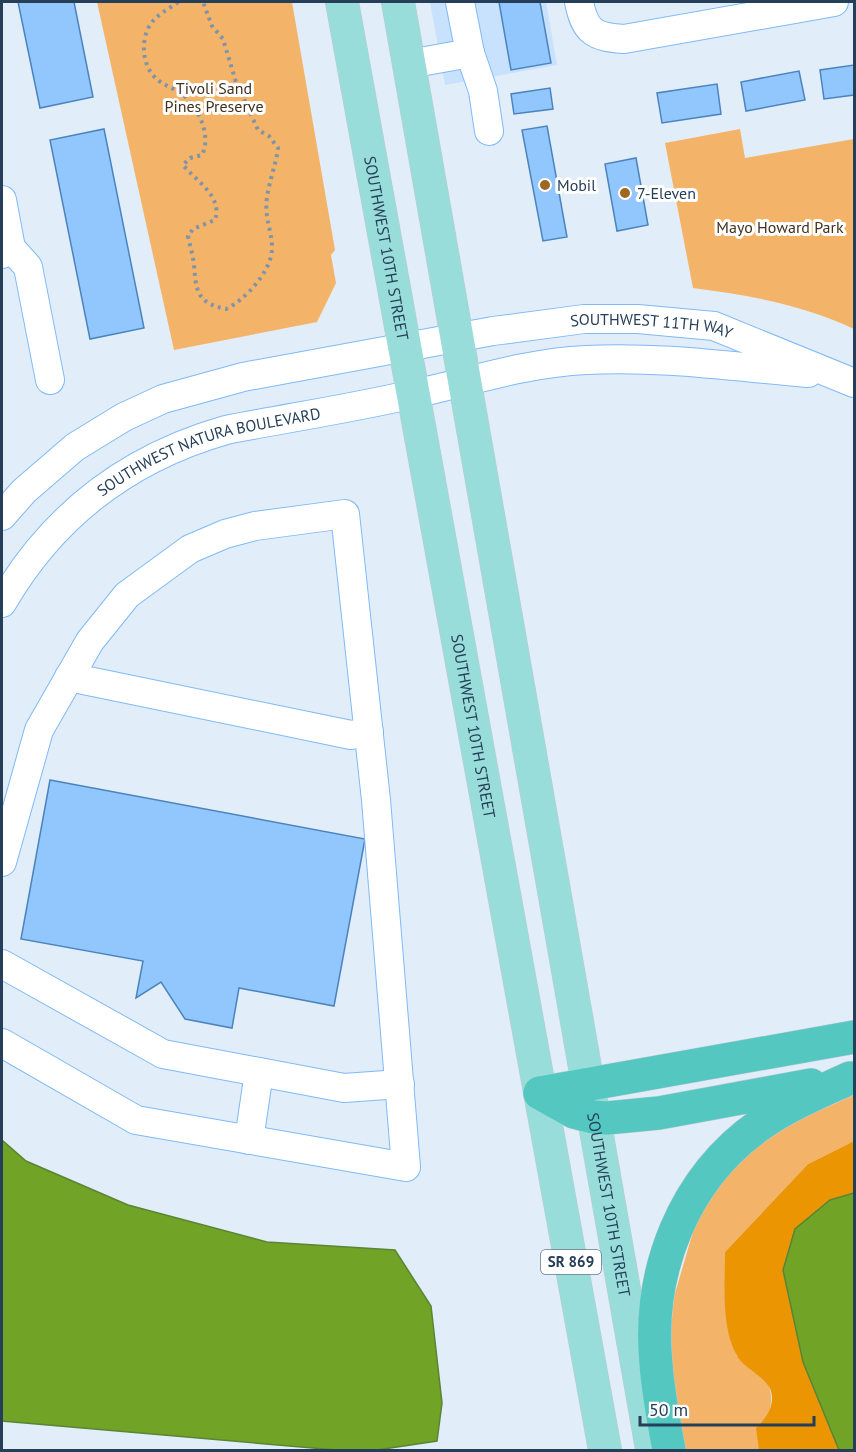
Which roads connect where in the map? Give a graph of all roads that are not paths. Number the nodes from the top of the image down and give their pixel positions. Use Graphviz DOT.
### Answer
graph roads {
  1 [pos="342,2"];
  2 [pos="398,2"];
  3 [pos="460,2"];
  4 [pos="579,2"];
  5 [pos="834,2"];
  6 [pos="470,53"];
  7 [pos="409,64"];
  8 [pos="489,131"];
  9 [pos="2,200"];
  10 [pos="6,251"];
  11 [pos="458,337"];
  12 [pos="404,348"];
  13 [pos="846,379"];
  14 [pos="50,380"];
  15 [pos="465,381"];
  16 [pos="412,395"];
  17 [pos="2,516"];
  18 [pos="2,603"];
  19 [pos="69,677"];
  20 [pos="369,732"];
  21 [pos="2,862"];
  22 [pos="2,964"];
  23 [pos="855,1037"];
  24 [pos="2,1043"];
  25 [pos="259,1072"];
  26 [pos="852,1078"];
  27 [pos="400,1084"];
  28 [pos="589,1084"];
  29 [pos="540,1093"];
  30 [pos="592,1117"];
  31 [pos="249,1140"];
  32 [pos="604,1450"];
  33 [pos="653,1450"];
  34 [pos="669,1450"];
  1 -- 12 [label="main road, SOUTHWEST 10TH STREET"];
  2 -- 7 [label="main road, SOUTHWEST 10TH STREET"];
  3 -- 6 [label="street"];
  4 -- 5 [label="street"];
  6 -- 7 [label="street"];
  6 -- 8 [label="street"];
  7 -- 11 [label="main road, SOUTHWEST 10TH STREET"];
  9 -- 10 [label="street"];
  10 -- 14 [label="street"];
  11 -- 12 [label="street"];
  11 -- 13 [label="street, SOUTHWEST 11TH WAY"];
  11 -- 15 [label="main road, SOUTHWEST 10TH STREET"];
  12 -- 16 [label="main road, SOUTHWEST 10TH STREET"];
  12 -- 17 [label="street"];
  13 -- 15 [label="street, SOUTHWEST 11TH WAY"];
  15 -- 16 [label="street, SOUTHWEST NATURA BOULEVARD"];
  15 -- 28 [label="main road, SOUTHWEST 10TH STREET"];
  16 -- 18 [label="street, SOUTHWEST NATURA BOULEVARD"];
  16 -- 29 [label="main road, SOUTHWEST 10TH STREET"];
  19 -- 20 [label="street"];
  19 -- 20 [label="street"];
  19 -- 21 [label="street"];
  20 -- 27 [label="street"];
  22 -- 25 [label="street"];
  23 -- 28 [label="highway"];
  24 -- 31 [label="street"];
  25 -- 27 [label="street"];
  25 -- 31 [label="street"];
  26 -- 30 [label="highway"];
  26 -- 34 [label="highway"];
  27 -- 31 [label="street"];
  28 -- 29 [label="highway"];
  28 -- 30 [label="main road, SOUTHWEST 10TH STREET / SR 869"];
  29 -- 30 [label="highway"];
  29 -- 32 [label="main road, SOUTHWEST 10TH STREET / SR 869"];
  30 -- 33 [label="main road, SOUTHWEST 10TH STREET / SR 869"];
}
